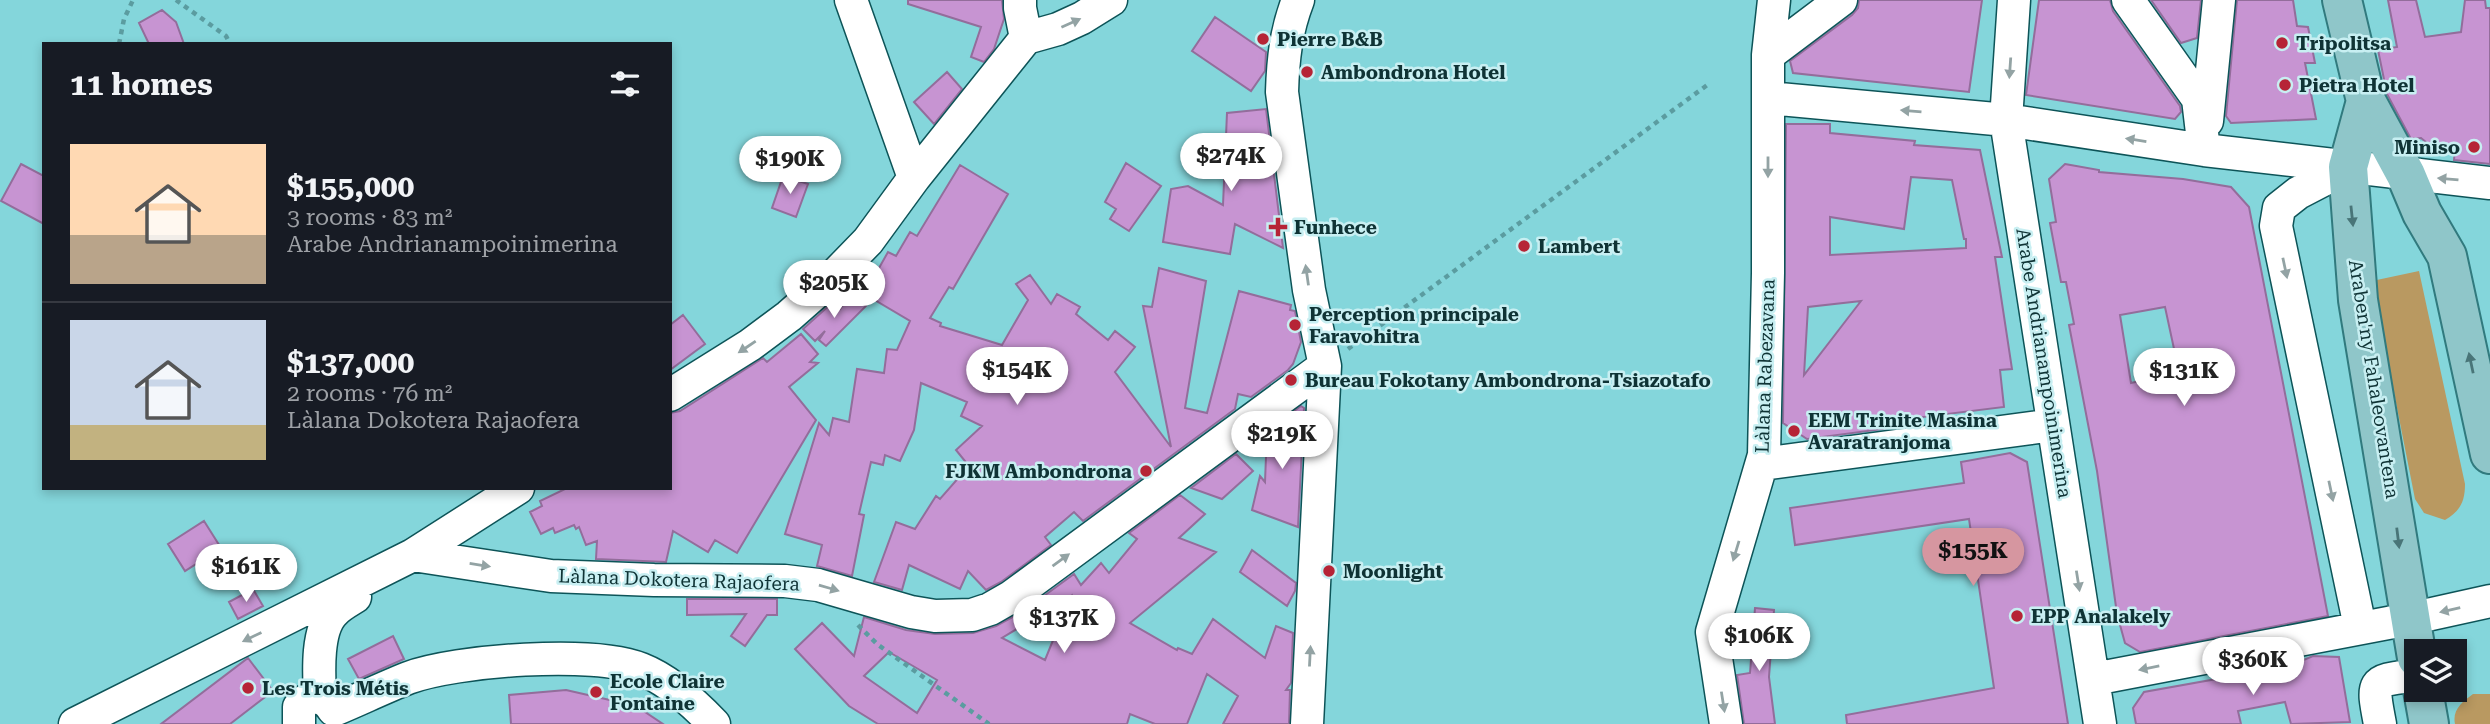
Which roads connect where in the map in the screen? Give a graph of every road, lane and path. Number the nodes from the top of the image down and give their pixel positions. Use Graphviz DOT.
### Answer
graph roads {
  1 [pos="133,0"];
  2 [pos="176,0"];
  3 [pos="851,0"];
  4 [pos="1020,0"];
  5 [pos="1111,0"];
  6 [pos="1298,0"];
  7 [pos="1774,0"];
  8 [pos="1841,0"];
  9 [pos="2014,0"];
  10 [pos="2128,0"];
  11 [pos="2220,0"];
  12 [pos="2343,0"];
  13 [pos="1027,38"];
  14 [pos="119,42"];
  15 [pos="229,42"];
  16 [pos="1768,55"];
  17 [pos="1710,83"];
  18 [pos="1768,98"];
  19 [pos="2366,101"];
  20 [pos="2006,120"];
  21 [pos="2204,150"];
  22 [pos="2348,167"];
  23 [pos="2406,175"];
  24 [pos="914,178"];
  25 [pos="2490,183"];
  26 [pos="1325,366"];
  27 [pos="672,394"];
  28 [pos="2053,425"];
  29 [pos="2490,454"];
  30 [pos="1762,464"];
  31 [pos="515,490"];
  32 [pos="413,555"];
  33 [pos="2490,601"];
  34 [pos="313,607"];
  35 [pos="2409,619"];
  36 [pos="857,624"];
  37 [pos="2360,627"];
  38 [pos="2413,639"];
  39 [pos="2404,677"];
  40 [pos="2094,679"];
  41 [pos="2425,702"];
  42 [pos="320,711"];
  43 [pos="75,724"];
  44 [pos="714,724"];
  45 [pos="989,724"];
  46 [pos="1307,724"];
  47 [pos="1726,724"];
  48 [pos="2100,724"];
  49 [pos="2380,724"];
  50 [pos="2429,724"];
  1 -- 14 [label="path"];
  2 -- 15 [label="path"];
  3 -- 24 [label="street"];
  4 -- 13 [label="street"];
  13 -- 5 [label="street, one-way"];
  26 -- 6 [label="street, one-way"];
  7 -- 16 [label="street, Làlana Rabezavana"];
  8 -- 16 [label="street"];
  9 -- 20 [label="street, Arabe Andrianampoinimerina, one-way"];
  10 -- 21 [label="street"];
  11 -- 21 [label="street"];
  12 -- 19 [label="main road, Araben'ny Fahaleovantena"];
  13 -- 24 [label="street"];
  16 -- 18 [label="street, Làlana Rabezavana"];
  17 -- 26 [label="path"];
  20 -- 18 [label="street, one-way"];
  18 -- 30 [label="street, Làlana Rabezavana, one-way"];
  19 -- 22 [label="main road, Araben'ny Fahaleovantena"];
  19 -- 23 [label="main road, Araben'ny Fahaleovantena"];
  21 -- 20 [label="street, one-way"];
  20 -- 28 [label="street, Arabe Andrianampoinimerina"];
  21 -- 22 [label="street"];
  22 -- 23 [label="street"];
  22 -- 35 [label="main road, Araben'ny Fahaleovantena, one-way"];
  22 -- 37 [label="street, one-way"];
  25 -- 23 [label="street, one-way"];
  29 -- 23 [label="main road, Araben'ny Fahaleovantena, one-way"];
  24 -- 27 [label="street, one-way"];
  32 -- 26 [label="street, Làlana Dokotera Rajaofera, one-way"];
  46 -- 26 [label="street, one-way"];
  28 -- 30 [label="street"];
  28 -- 40 [label="street, Arabe Andrianampoinimerina, one-way"];
  30 -- 47 [label="street, Làlana Rabezavana, one-way"];
  31 -- 32 [label="street"];
  32 -- 34 [label="street"];
  32 -- 42 [label="street"];
  33 -- 35 [label="street, one-way"];
  34 -- 42 [label="street"];
  34 -- 43 [label="street, one-way"];
  35 -- 37 [label="street"];
  35 -- 38 [label="main road, Araben'ny Fahaleovantena"];
  36 -- 45 [label="path"];
  37 -- 40 [label="street, one-way"];
  39 -- 49 [label="street"];
  40 -- 48 [label="street, Arabe Andrianampoinimerina"];
  41 -- 50 [label="main road"];
  42 -- 44 [label="street"];
}
